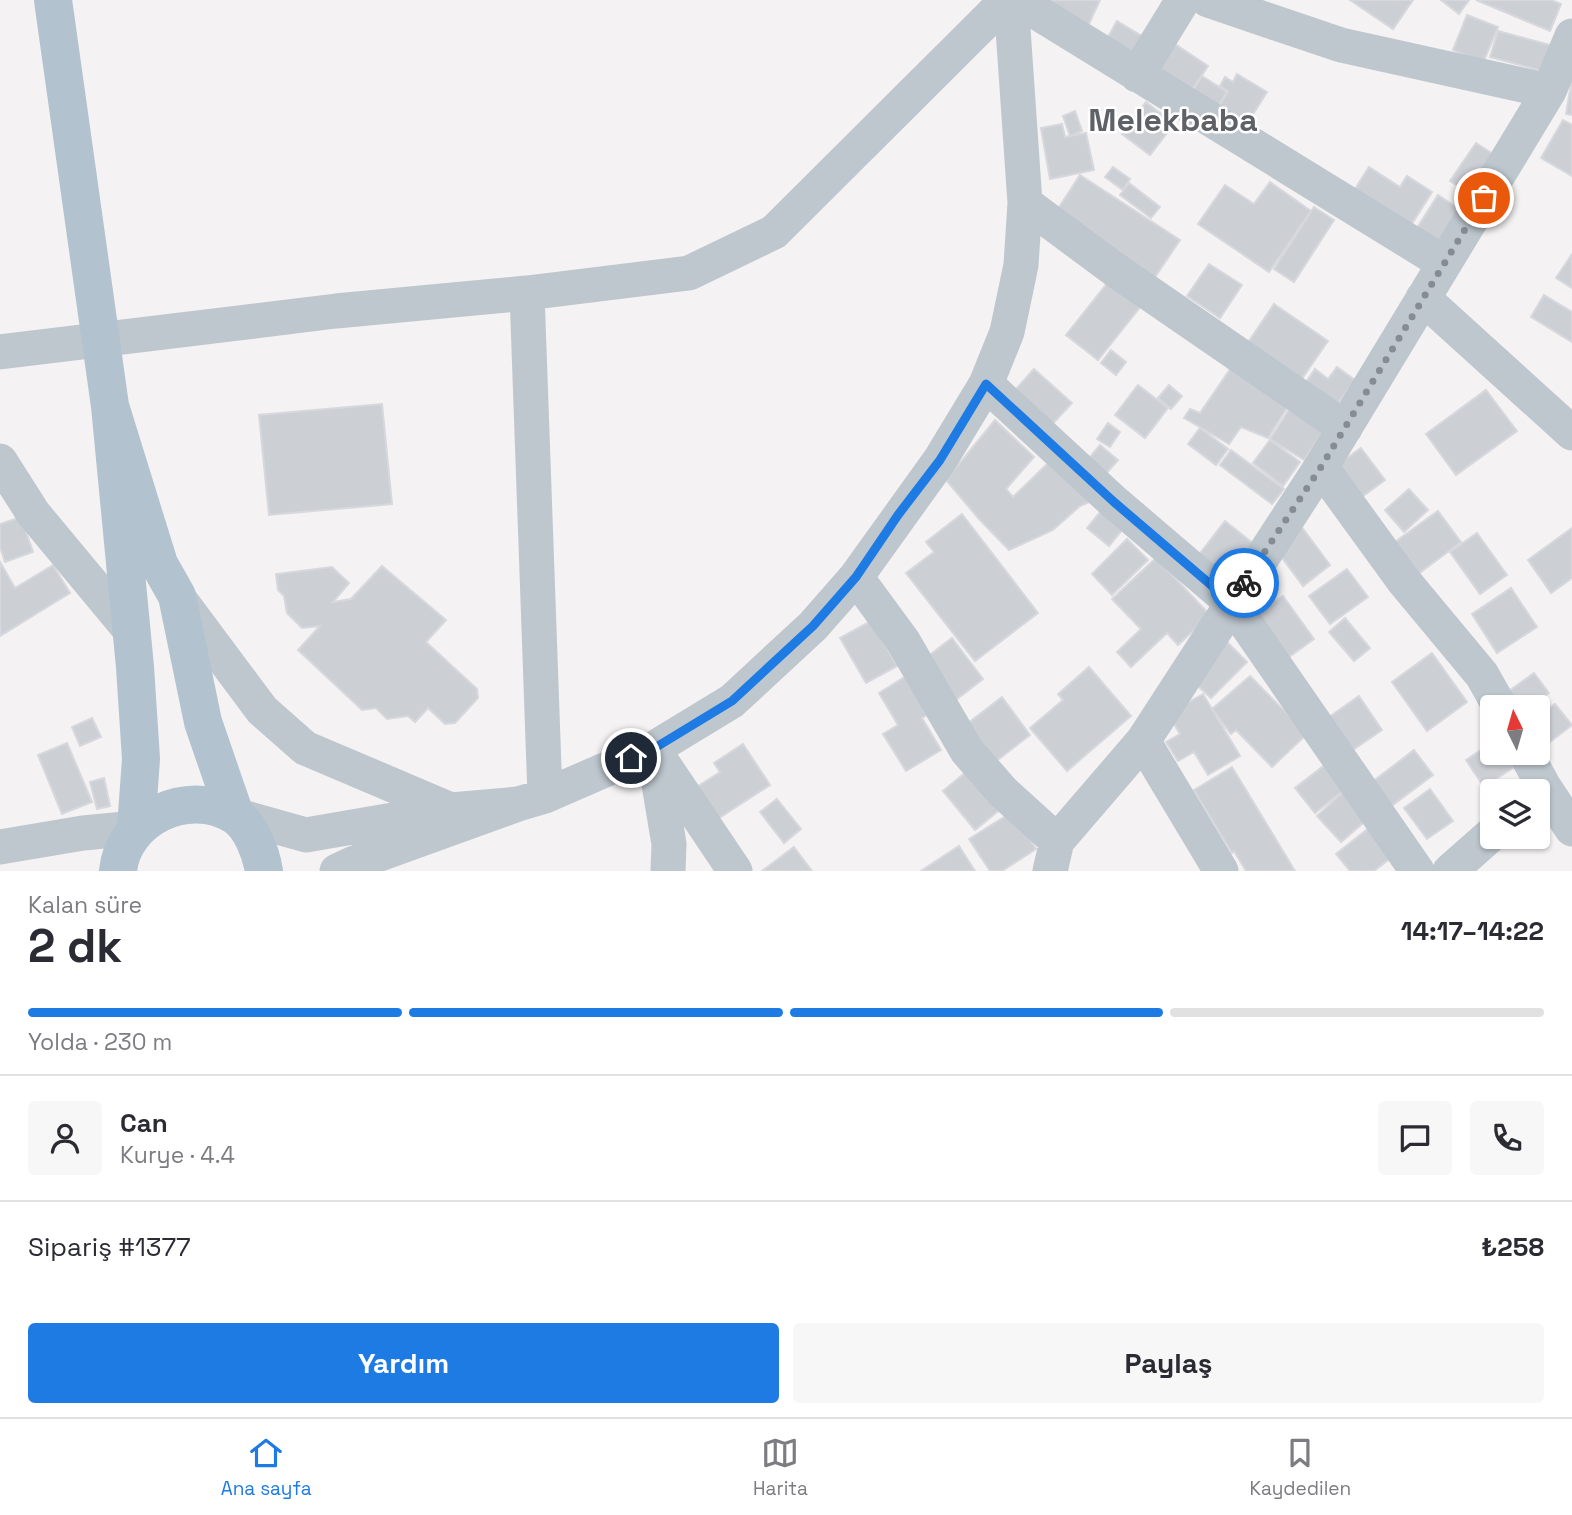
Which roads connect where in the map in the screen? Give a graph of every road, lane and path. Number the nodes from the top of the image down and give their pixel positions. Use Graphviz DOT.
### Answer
graph roads {
  1 [pos="53,0"];
  2 [pos="1009,0"];
  3 [pos="1017,0"];
  4 [pos="1183,0"];
  5 [pos="1208,0"];
  6 [pos="1572,36"];
  7 [pos="1137,75"];
  8 [pos="1549,91"];
  9 [pos="1025,203"];
  10 [pos="1444,263"];
  11 [pos="527,293"];
  12 [pos="1423,298"];
  13 [pos="101,339"];
  14 [pos="0,352"];
  15 [pos="986,384"];
  16 [pos="110,406"];
  17 [pos="1345,428"];
  18 [pos="1572,433"];
  19 [pos="0,461"];
  20 [pos="1321,467"];
  21 [pos="856,577"];
  22 [pos="177,596"];
  23 [pos="1231,602"];
  24 [pos="131,631"];
  25 [pos="1493,695"];
  26 [pos="1143,741"];
  27 [pos="653,749"];
  28 [pos="532,800"];
  29 [pos="1550,801"];
  30 [pos="451,810"];
  31 [pos="235,816"];
  32 [pos="136,828"];
  33 [pos="1572,829"];
  34 [pos="1480,844"];
  35 [pos="0,847"];
  36 [pos="1054,856"];
  37 [pos="116,868"];
  38 [pos="264,871"];
  39 [pos="337,871"];
  40 [pos="668,871"];
  41 [pos="734,871"];
  42 [pos="1221,871"];
  43 [pos="1417,871"];
  44 [pos="1450,871"];
  1 -- 13 [label="main road"];
  2 -- 9 [label="street"];
  2 -- 11 [label="street"];
  3 -- 7 [label="street"];
  4 -- 7 [label="street"];
  5 -- 8 [label="street"];
  6 -- 8 [label="street"];
  7 -- 10 [label="street"];
  8 -- 10 [label="street"];
  9 -- 15 [label="street"];
  9 -- 17 [label="street"];
  10 -- 12 [label="street"];
  11 -- 13 [label="street"];
  11 -- 28 [label="street"];
  12 -- 17 [label="street"];
  12 -- 18 [label="street"];
  13 -- 14 [label="street"];
  13 -- 16 [label="main road"];
  15 -- 21 [label="street"];
  15 -- 23 [label="street"];
  16 -- 22 [label="main road"];
  16 -- 24 [label="main road"];
  17 -- 20 [label="street"];
  19 -- 24 [label="street"];
  20 -- 23 [label="street"];
  20 -- 25 [label="street"];
  21 -- 27 [label="street"];
  21 -- 36 [label="street"];
  22 -- 30 [label="street"];
  22 -- 31 [label="main road"];
  23 -- 26 [label="street"];
  23 -- 43 [label="street"];
  24 -- 32 [label="main road"];
  26 -- 36 [label="street"];
  26 -- 42 [label="street"];
  27 -- 28 [label="street"];
  27 -- 40 [label="street"];
  27 -- 41 [label="street"];
  28 -- 30 [label="street"];
  28 -- 39 [label="street"];
  29 -- 33 [label="street"];
  30 -- 31 [label="street"];
  31 -- 32 [label="main road"];
  31 -- 38 [label="main road"];
  32 -- 35 [label="street"];
  32 -- 37 [label="main road"];
  34 -- 44 [label="street"];
}
